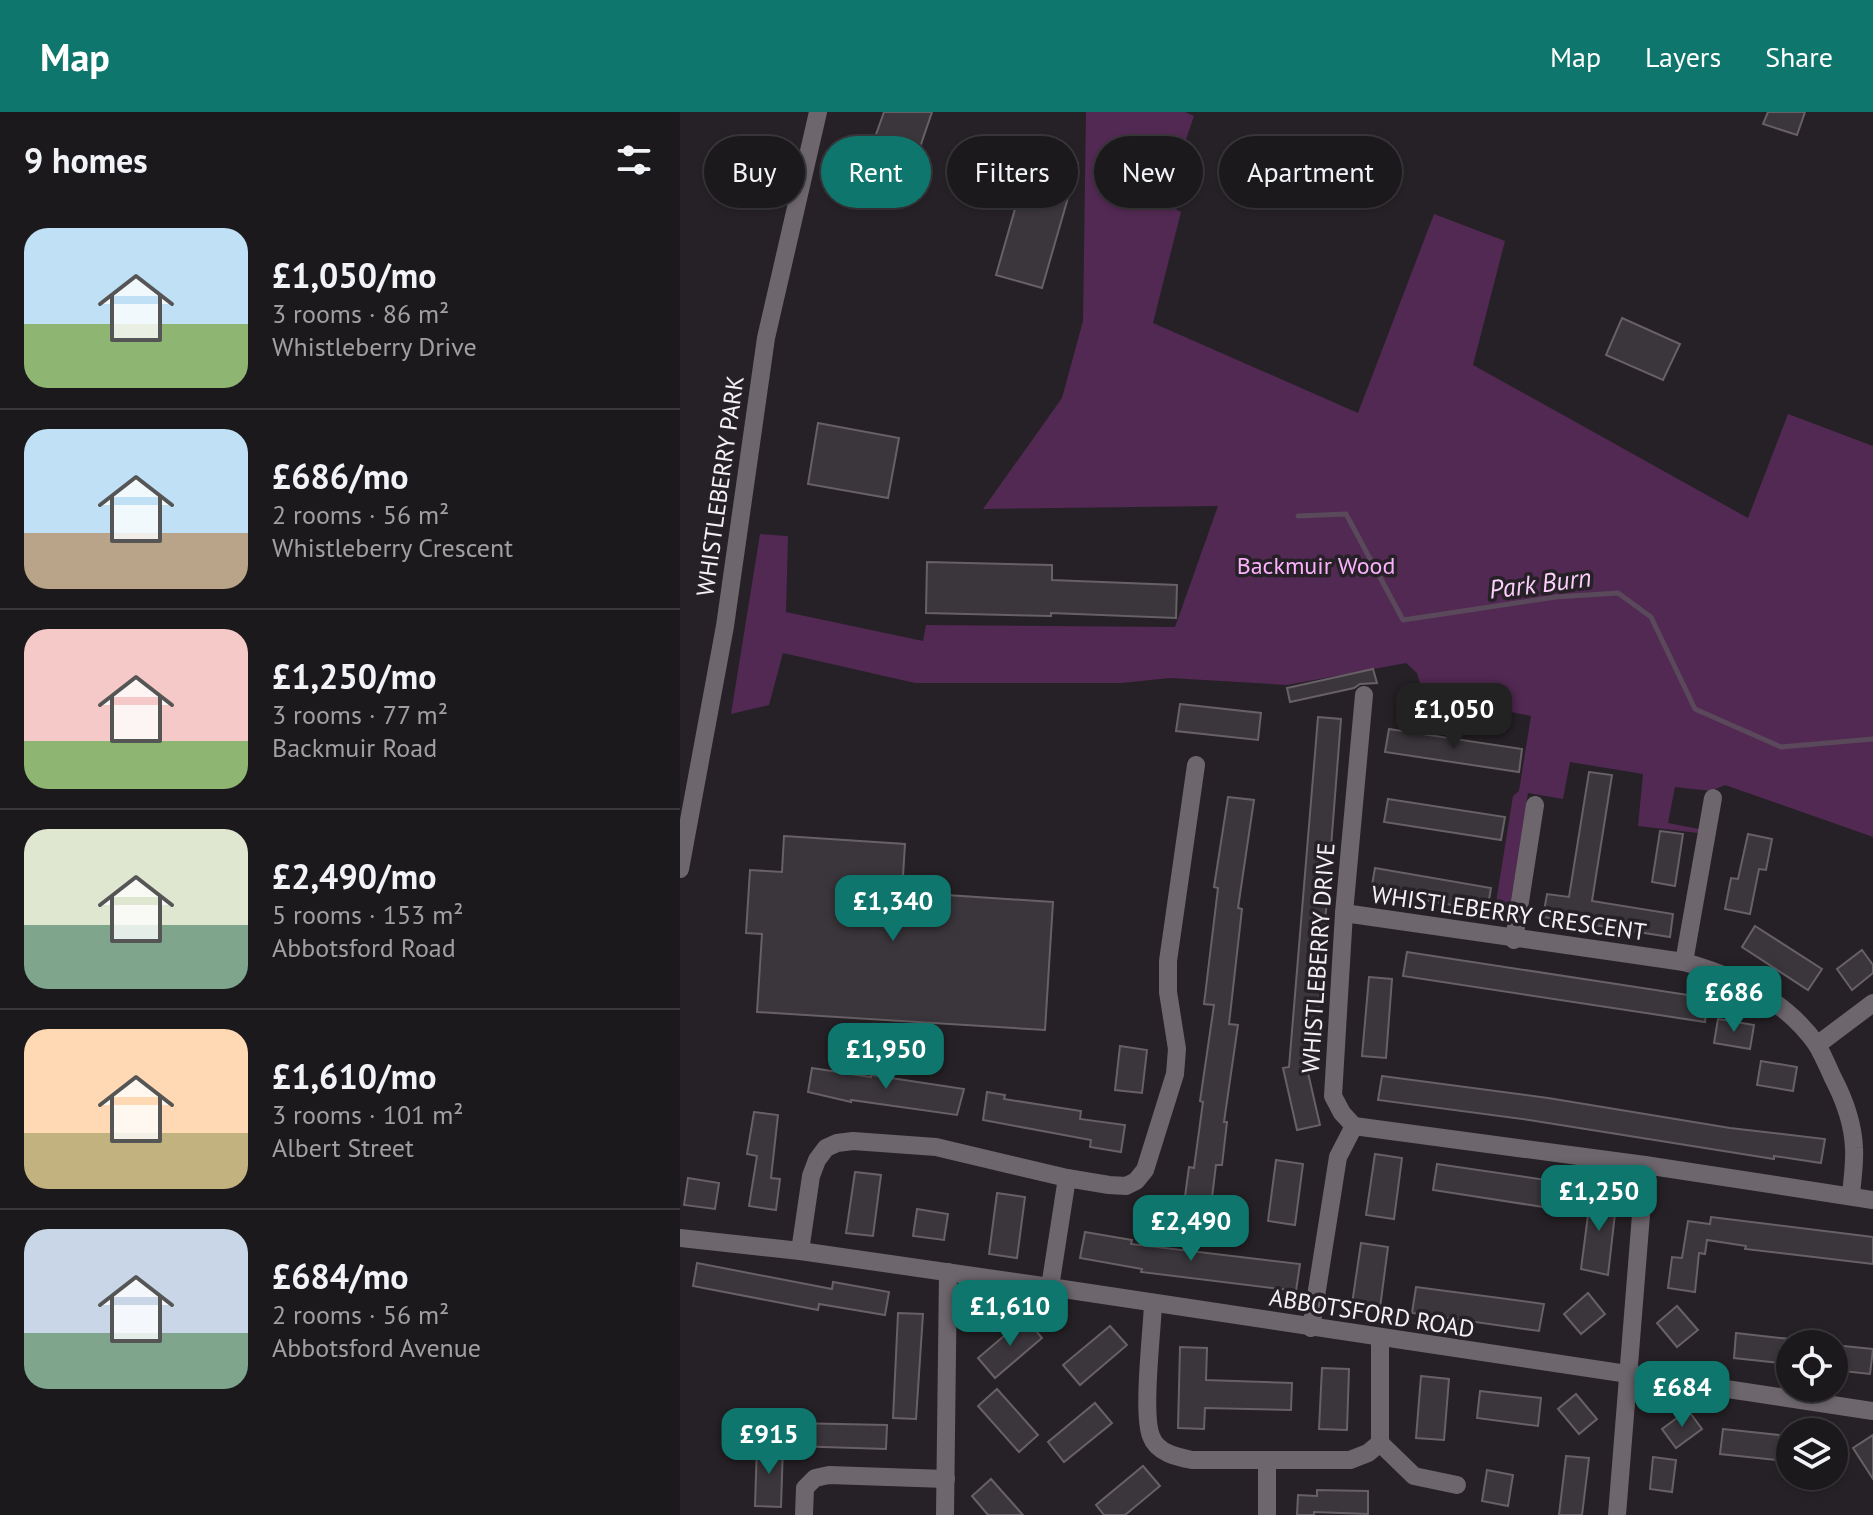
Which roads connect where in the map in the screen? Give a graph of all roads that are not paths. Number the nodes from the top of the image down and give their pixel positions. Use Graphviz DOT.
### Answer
graph roads {
  1 [pos="818,112"];
  2 [pos="1364,695"];
  3 [pos="1196,765"];
  4 [pos="1713,798"];
  5 [pos="1535,805"];
  6 [pos="680,869"];
  7 [pos="1344,913"];
  8 [pos="1514,940"];
  9 [pos="1684,962"];
  10 [pos="1873,1003"];
  11 [pos="1817,1045"];
  12 [pos="1354,1126"];
  13 [pos="1645,1165"];
  14 [pos="1067,1178"];
  15 [pos="1851,1196"];
  16 [pos="1873,1200"];
  17 [pos="680,1238"];
  18 [pos="800,1251"];
  19 [pos="948,1272"];
  20 [pos="1050,1287"];
  21 [pos="1153,1304"];
  22 [pos="1311,1328"];
  23 [pos="1380,1338"];
  24 [pos="1629,1376"];
  25 [pos="1873,1411"];
  26 [pos="1380,1443"];
  27 [pos="1267,1460"];
  28 [pos="946,1479"];
  29 [pos="1457,1485"];
  30 [pos="804,1515"];
  31 [pos="945,1515"];
  32 [pos="1267,1515"];
  33 [pos="1617,1515"];
  1 -- 6 [label="street, WHISTLEBERRY PARK"];
  2 -- 7 [label="street, WHISTLEBERRY DRIVE"];
  3 -- 14 [label="street"];
  4 -- 9 [label="street"];
  5 -- 8 [label="street"];
  7 -- 8 [label="street, WHISTLEBERRY CRESCENT"];
  7 -- 12 [label="street, WHISTLEBERRY DRIVE"];
  8 -- 9 [label="street, WHISTLEBERRY CRESCENT"];
  9 -- 11 [label="street, WHISTLEBERRY CRESCENT"];
  10 -- 11 [label="street"];
  11 -- 15 [label="street, WHISTLEBERRY CRESCENT"];
  12 -- 13 [label="street"];
  12 -- 22 [label="street"];
  13 -- 15 [label="street"];
  13 -- 24 [label="street"];
  14 -- 18 [label="street"];
  14 -- 20 [label="street"];
  15 -- 16 [label="street"];
  17 -- 18 [label="street, ABBOTSFORD ROAD"];
  18 -- 19 [label="street, ABBOTSFORD ROAD"];
  19 -- 20 [label="street, ABBOTSFORD ROAD"];
  19 -- 28 [label="street"];
  20 -- 21 [label="street, ABBOTSFORD ROAD"];
  21 -- 22 [label="street, ABBOTSFORD ROAD"];
  21 -- 27 [label="street"];
  22 -- 23 [label="street, ABBOTSFORD ROAD"];
  23 -- 24 [label="street, ABBOTSFORD ROAD"];
  23 -- 26 [label="street"];
  24 -- 25 [label="street, ABBOTSFORD ROAD"];
  24 -- 33 [label="street"];
  26 -- 27 [label="street"];
  26 -- 29 [label="street"];
  27 -- 32 [label="street"];
  28 -- 30 [label="street"];
  28 -- 31 [label="street"];
}
